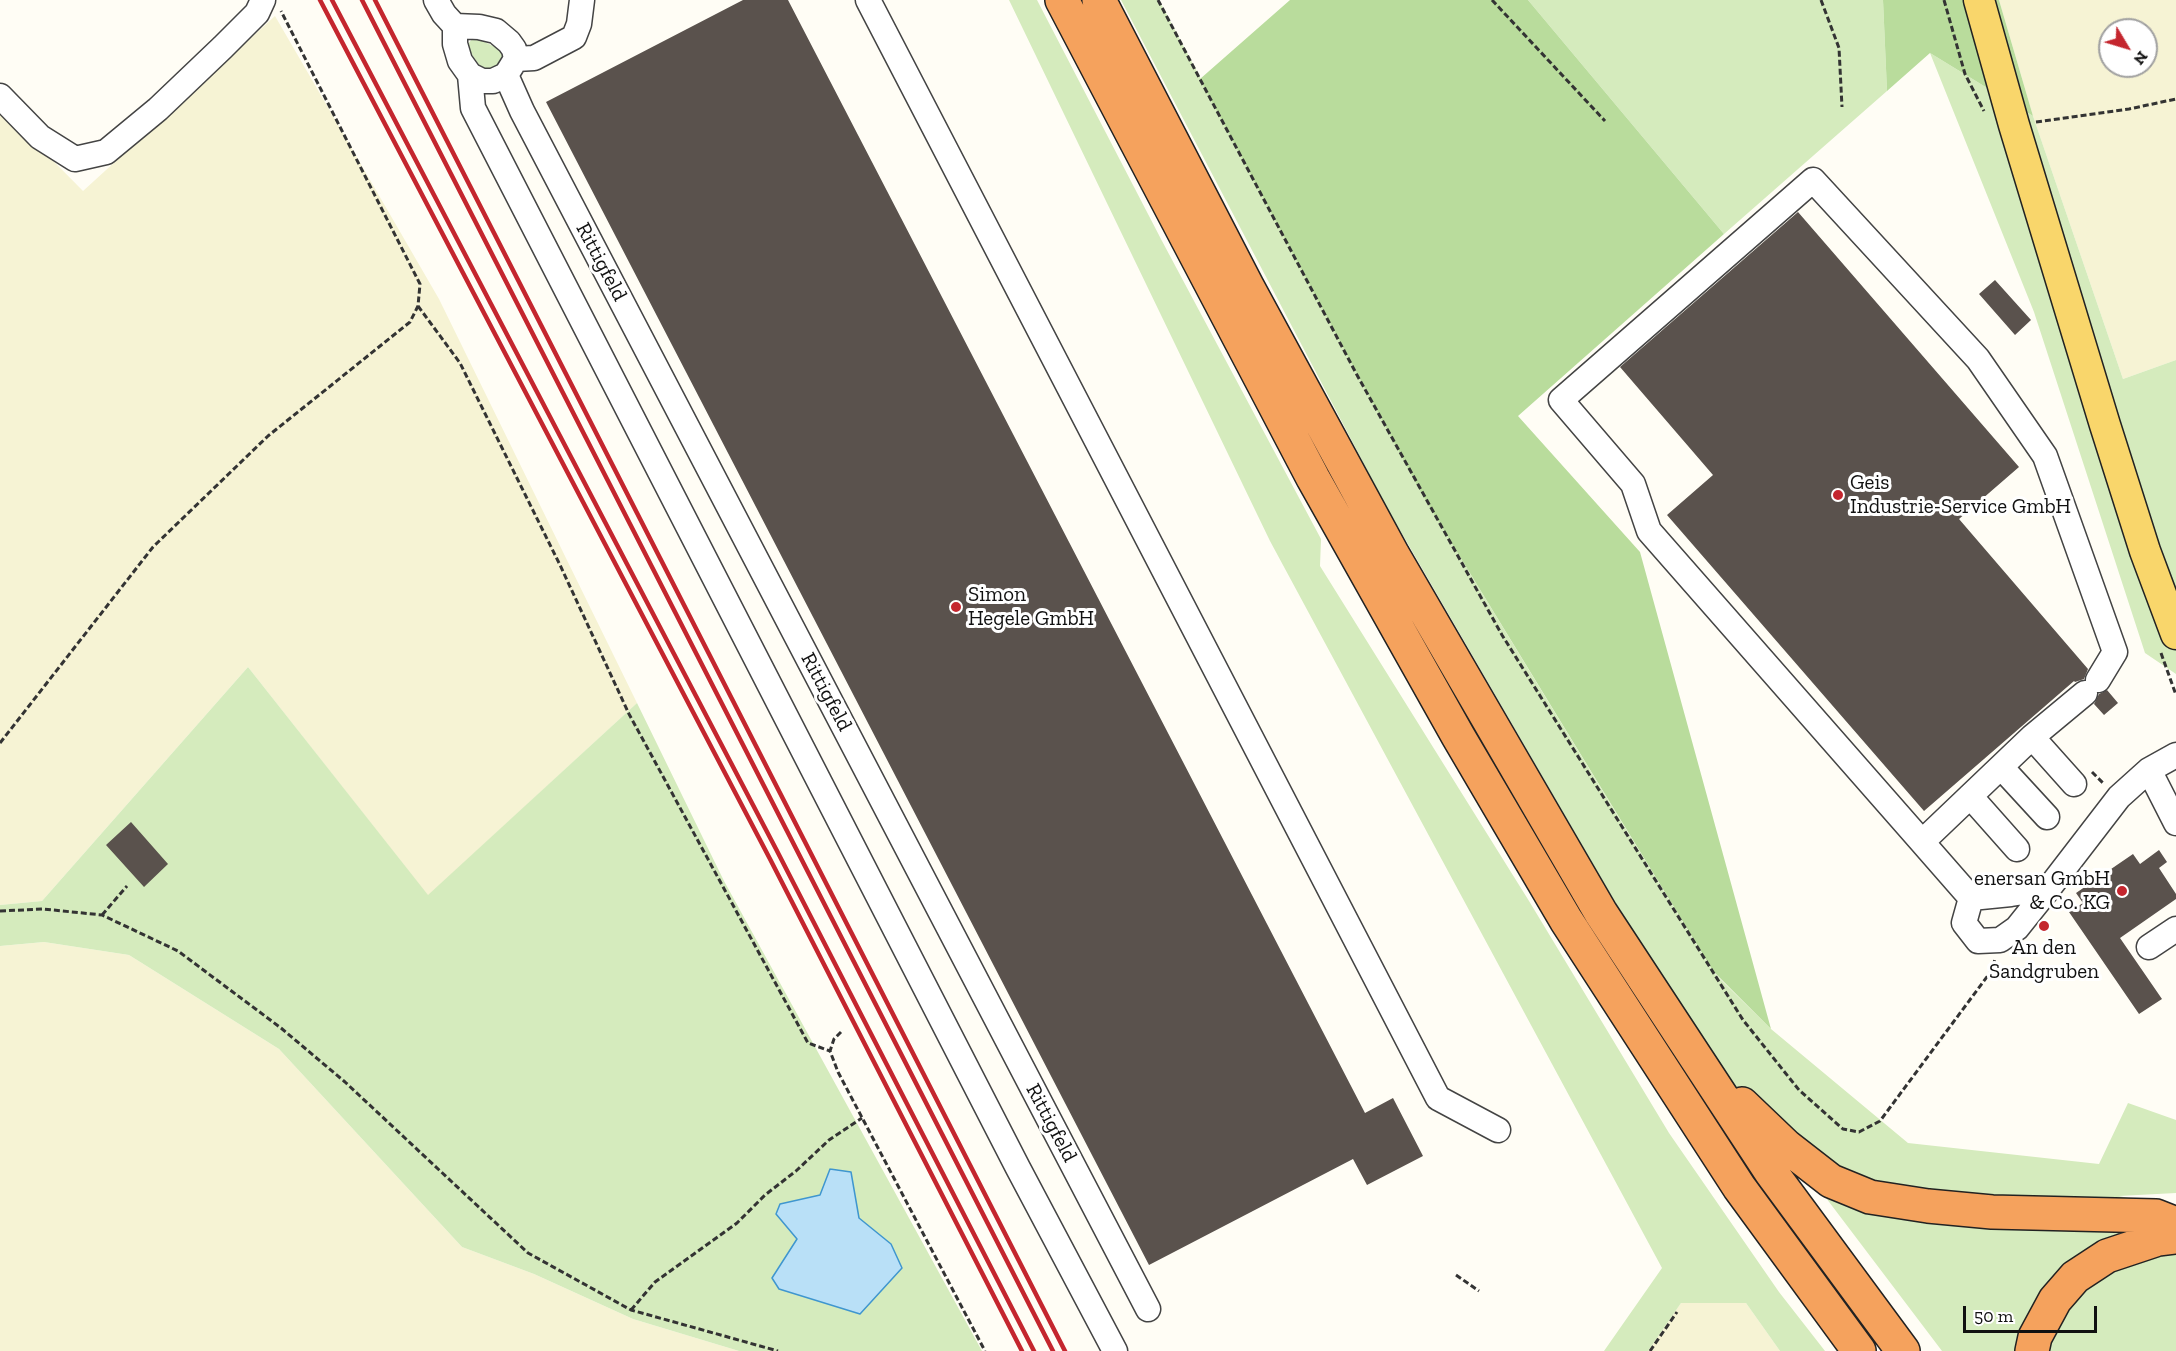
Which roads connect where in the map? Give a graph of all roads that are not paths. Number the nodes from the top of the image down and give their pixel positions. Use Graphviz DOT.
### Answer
graph roads {
  1 [pos="436,0"];
  2 [pos="582,0"];
  3 [pos="868,0"];
  4 [pos="1062,0"];
  5 [pos="1099,0"];
  6 [pos="1979,0"];
  7 [pos="272,4"];
  8 [pos="455,26"];
  9 [pos="511,67"];
  10 [pos="470,75"];
  11 [pos="0,96"];
  12 [pos="2176,634"];
  13 [pos="2032,737"];
  14 [pos="2176,755"];
  15 [pos="2001,767"];
  16 [pos="2149,770"];
  17 [pos="2074,784"];
  18 [pos="1970,796"];
  19 [pos="2047,817"];
  20 [pos="2176,823"];
  21 [pos="1922,842"];
  22 [pos="2017,849"];
  23 [pos="2049,888"];
  24 [pos="1971,898"];
  25 [pos="2176,928"];
  26 [pos="2149,947"];
  27 [pos="1698,1060"];
  28 [pos="1498,1130"];
  29 [pos="2176,1224"];
  30 [pos="2176,1237"];
  31 [pos="1148,1309"];
  32 [pos="1115,1351"];
  33 [pos="1859,1351"];
  34 [pos="1903,1351"];
  35 [pos="2032,1351"];
  1 -- 8 [label="street"];
  2 -- 9 [label="street"];
  3 -- 28 [label="street"];
  4 -- 33 [label="highway"];
  5 -- 27 [label="highway"];
  6 -- 12 [label="main road"];
  7 -- 11 [label="street"];
  8 -- 9 [label="street, Rittigfeld"];
  8 -- 10 [label="street"];
  9 -- 10 [label="street"];
  9 -- 31 [label="street, Rittigfeld"];
  10 -- 32 [label="street"];
  13 -- 15 [label="street"];
  13 -- 17 [label="street"];
  13 -- 21 [label="street"];
  14 -- 16 [label="street"];
  15 -- 18 [label="street"];
  15 -- 19 [label="street"];
  16 -- 20 [label="street"];
  16 -- 23 [label="street"];
  18 -- 21 [label="street"];
  18 -- 22 [label="street"];
  21 -- 24 [label="street"];
  23 -- 24 [label="street"];
  23 -- 24 [label="street"];
  25 -- 26 [label="street"];
  27 -- 29 [label="highway"];
  27 -- 34 [label="highway"];
  30 -- 35 [label="highway"];
}
